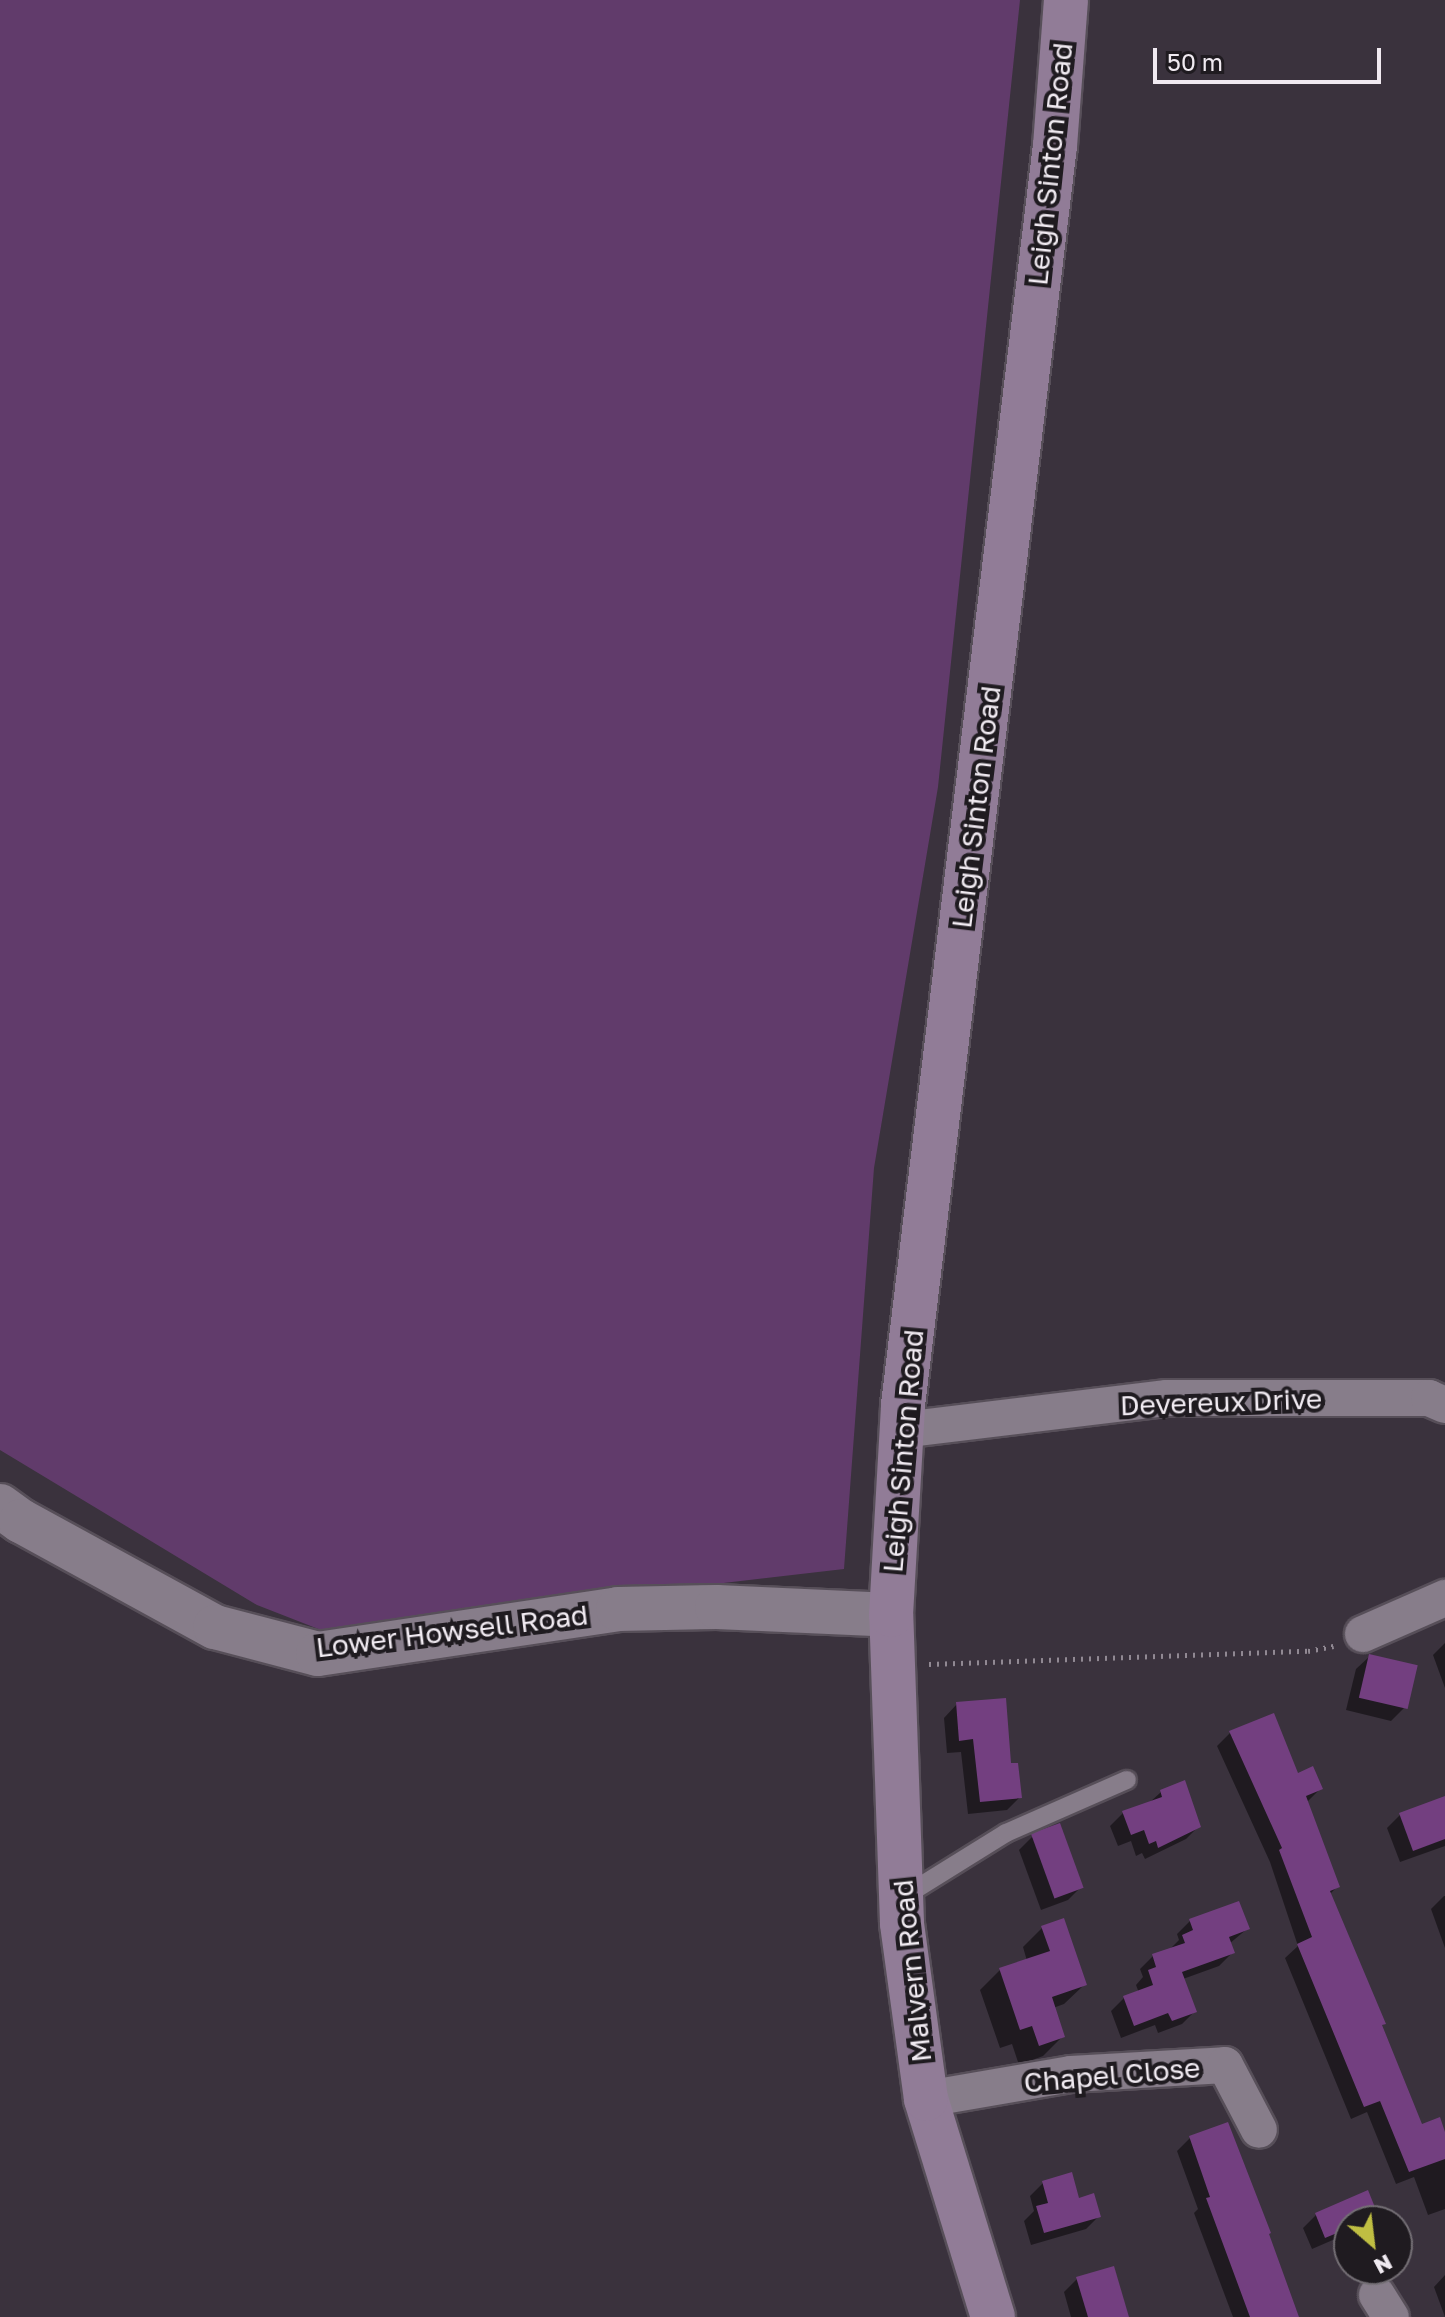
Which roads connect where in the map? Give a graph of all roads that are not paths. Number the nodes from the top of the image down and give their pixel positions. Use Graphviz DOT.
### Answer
graph roads {
  1 [pos="1066,0"];
  2 [pos="1445,1405"];
  3 [pos="902,1430"];
  4 [pos="0,1506"];
  5 [pos="1445,1598"];
  6 [pos="891,1615"];
  7 [pos="1363,1634"];
  8 [pos="1127,1780"];
  9 [pos="901,1898"];
  10 [pos="926,2099"];
  11 [pos="1259,2130"];
  12 [pos="993,2317"];
  1 -- 3 [label="main road, Leigh Sinton Road"];
  2 -- 3 [label="street, Devereux Drive"];
  3 -- 6 [label="main road, Leigh Sinton Road"];
  4 -- 6 [label="street, Lower Howsell Road"];
  5 -- 7 [label="street"];
  6 -- 9 [label="main road, Malvern Road"];
  8 -- 9 [label="lane"];
  9 -- 10 [label="main road, Malvern Road"];
  10 -- 11 [label="street, Chapel Close"];
  10 -- 12 [label="main road, Malvern Road"];
}
